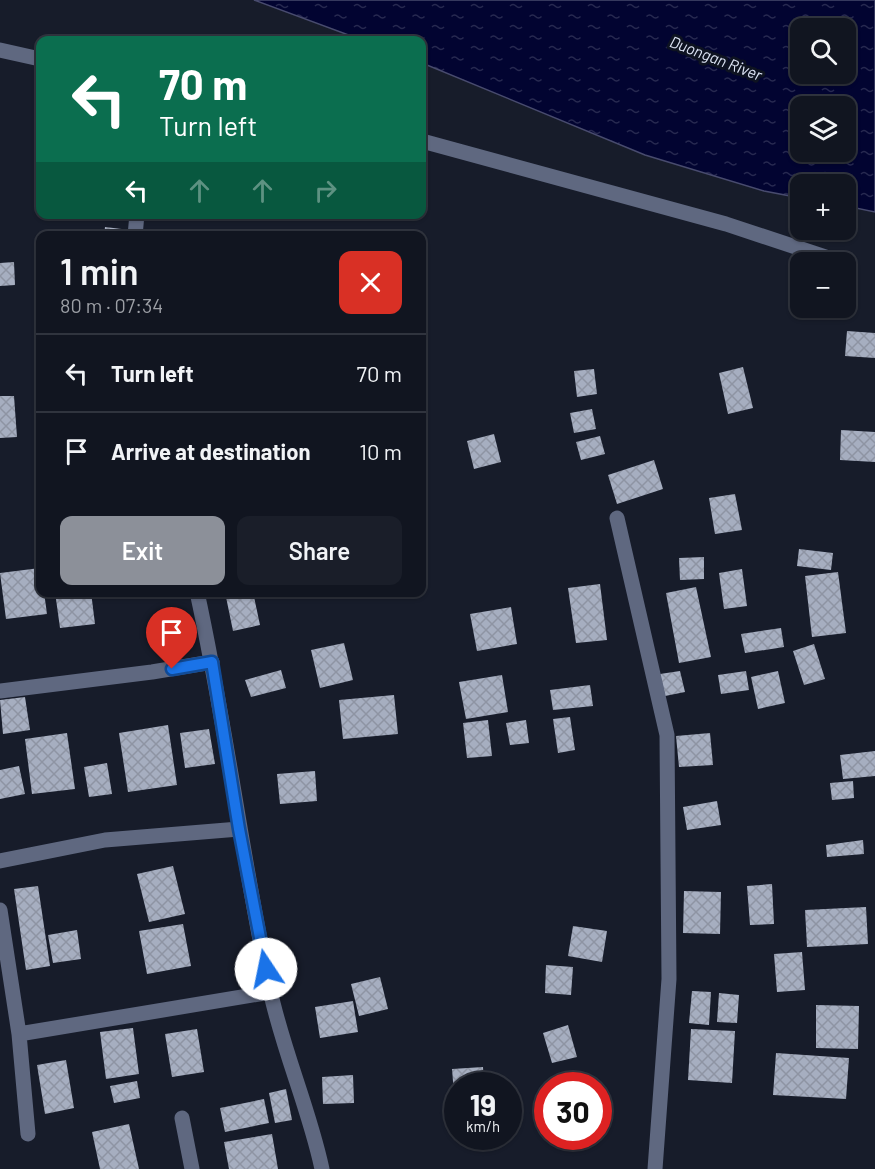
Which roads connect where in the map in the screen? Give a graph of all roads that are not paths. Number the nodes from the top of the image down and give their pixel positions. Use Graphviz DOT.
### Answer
graph roads {
  1 [pos="0,50"];
  2 [pos="36,58"];
  3 [pos="426,142"];
  4 [pos="809,252"];
  5 [pos="617,518"];
  6 [pos="198,597"];
  7 [pos="212,662"];
  8 [pos="0,691"];
  9 [pos="239,829"];
  10 [pos="0,861"];
  11 [pos="0,910"];
  12 [pos="271,992"];
  13 [pos="20,1034"];
  14 [pos="182,1118"];
  15 [pos="28,1134"];
  16 [pos="192,1169"];
  17 [pos="322,1169"];
  18 [pos="655,1169"];
  1 -- 2 [label="street"];
  3 -- 4 [label="street"];
  5 -- 18 [label="street"];
  6 -- 7 [label="street"];
  7 -- 8 [label="street"];
  7 -- 9 [label="street"];
  9 -- 10 [label="street"];
  9 -- 12 [label="street"];
  11 -- 13 [label="street"];
  12 -- 13 [label="street"];
  12 -- 17 [label="street"];
  13 -- 15 [label="street"];
  14 -- 16 [label="street"];
}
